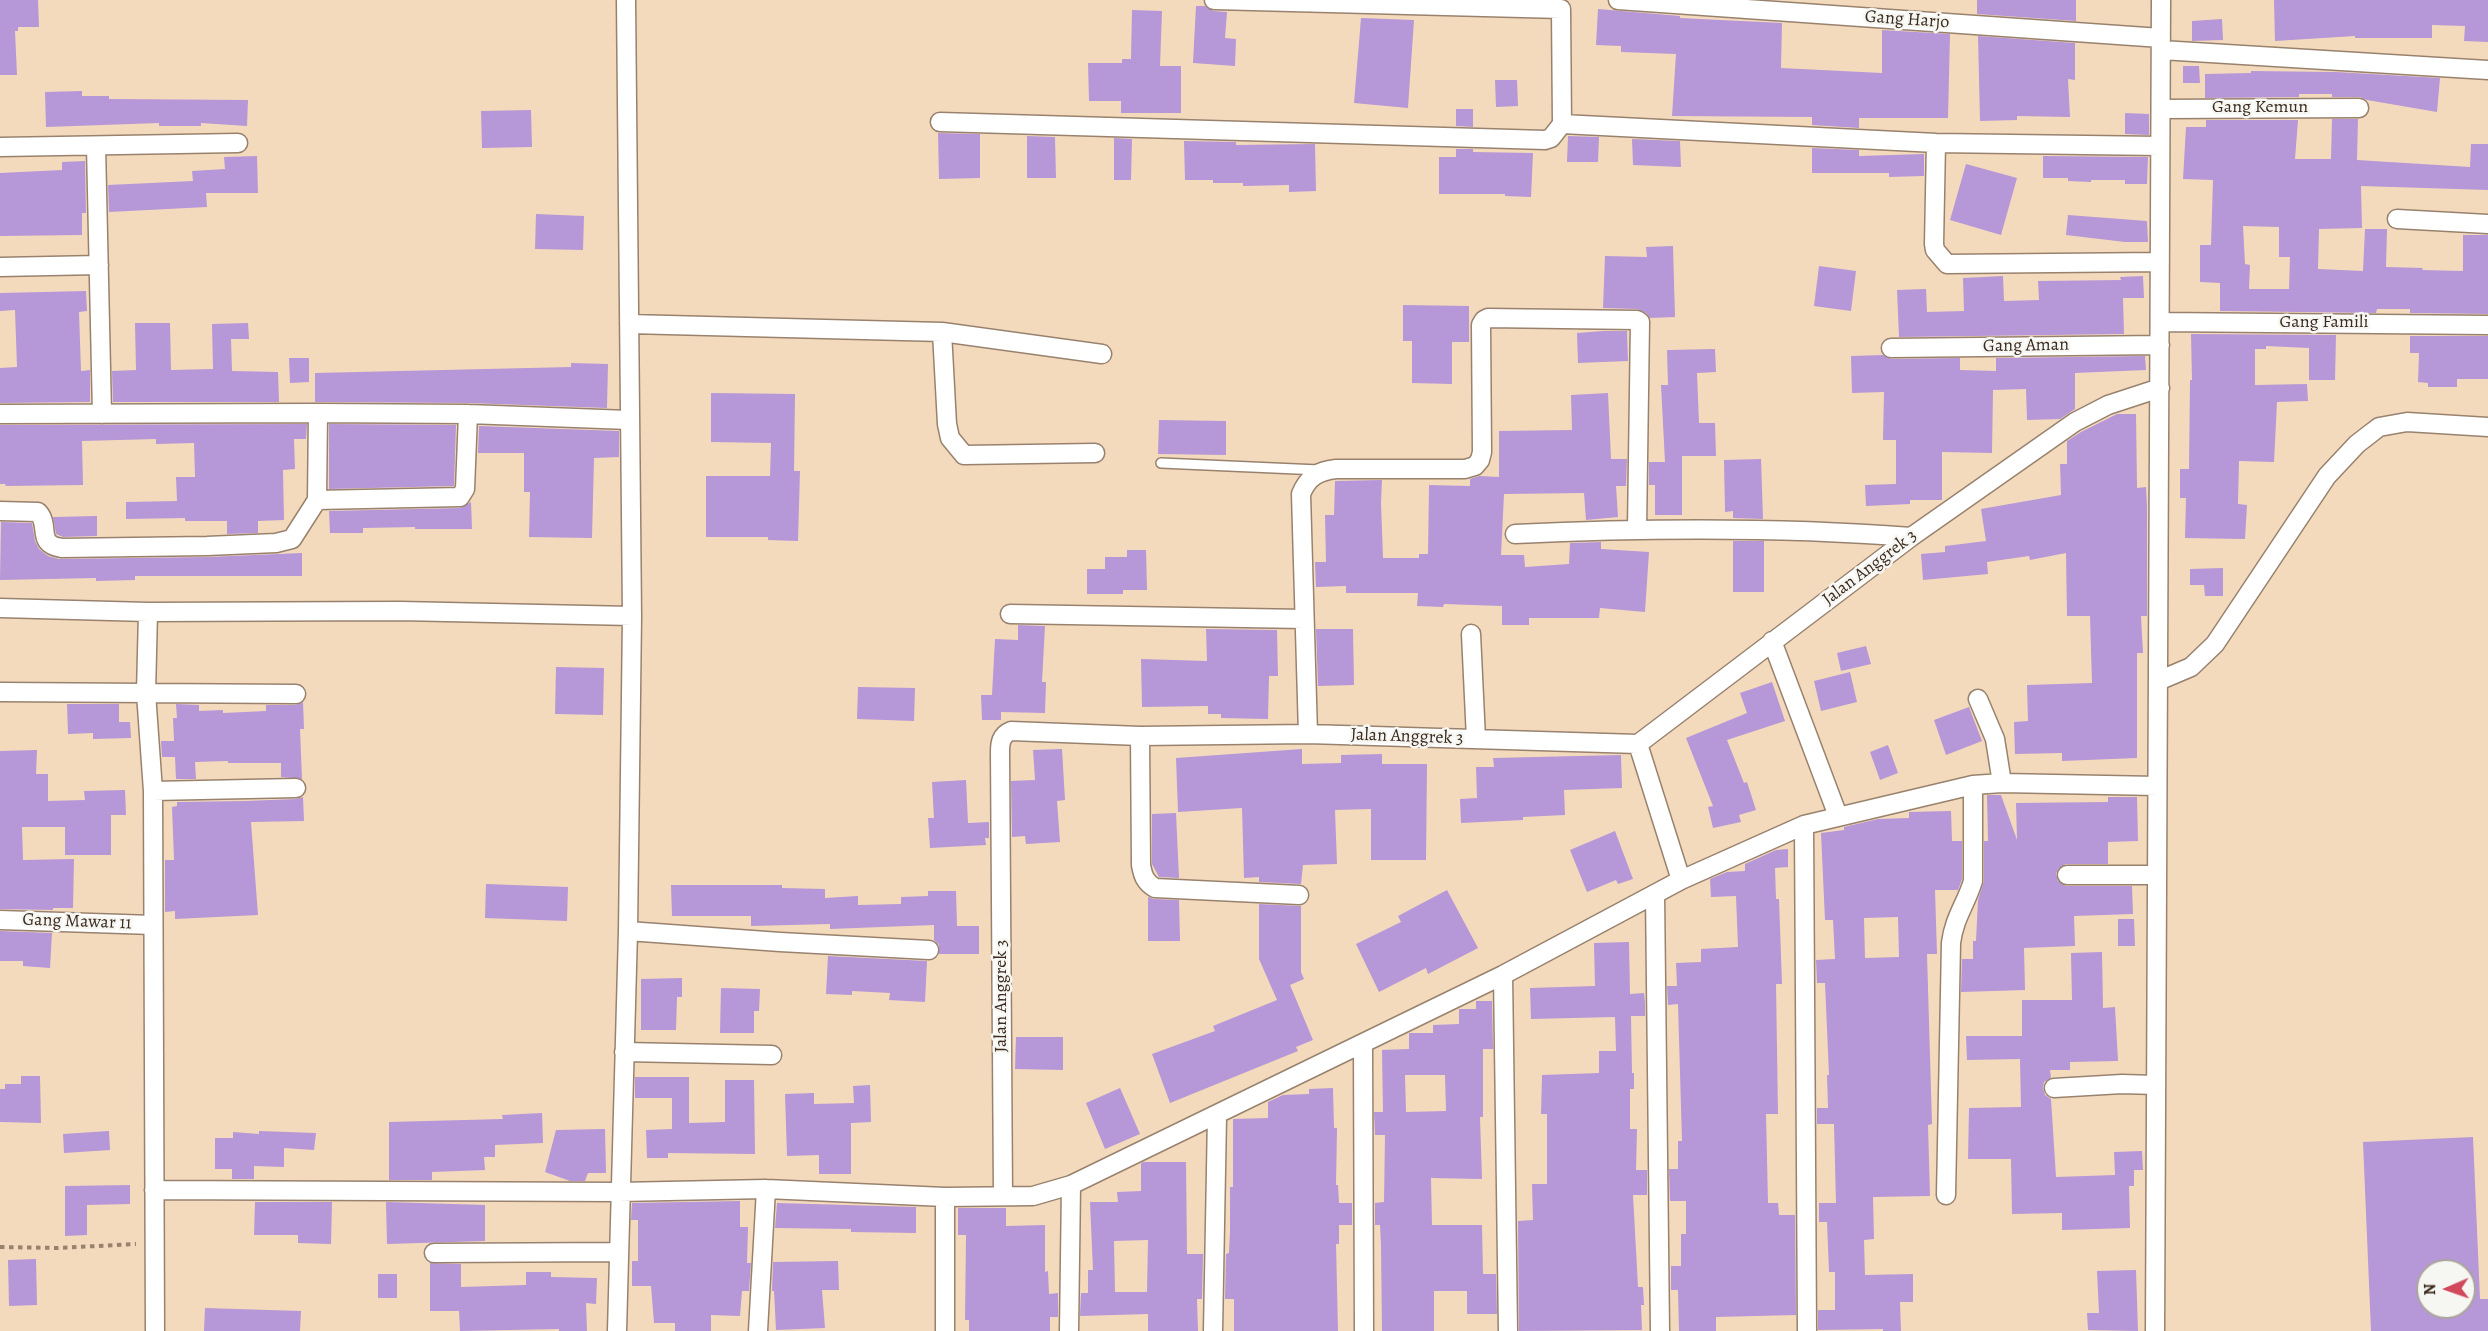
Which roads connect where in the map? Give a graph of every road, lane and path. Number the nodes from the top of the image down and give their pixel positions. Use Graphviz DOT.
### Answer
graph roads {
  1 [pos="627,0"];
  2 [pos="1214,0"];
  3 [pos="1618,0"];
  4 [pos="2161,0"];
  5 [pos="1483,4"];
  6 [pos="1566,4"];
  7 [pos="2161,44"];
  8 [pos="2488,70"];
  9 [pos="2359,108"];
  10 [pos="2161,109"];
  11 [pos="940,122"];
  12 [pos="1562,124"];
  13 [pos="238,143"];
  14 [pos="1936,143"];
  15 [pos="96,146"];
  16 [pos="2160,146"];
  17 [pos="0,147"];
  18 [pos="2397,219"];
  19 [pos="2488,224"];
  20 [pos="2160,262"];
  21 [pos="99,265"];
  22 [pos="0,267"];
  23 [pos="2160,322"];
  24 [pos="629,324"];
  25 [pos="2488,325"];
  26 [pos="942,332"];
  27 [pos="2160,345"];
  28 [pos="1891,348"];
  29 [pos="1102,354"];
  30 [pos="2160,388"];
  31 [pos="318,413"];
  32 [pos="0,414"];
  33 [pos="102,414"];
  34 [pos="468,414"];
  35 [pos="629,420"];
  36 [pos="2488,428"];
  37 [pos="1095,453"];
  38 [pos="1161,464"];
  39 [pos="1322,470"];
  40 [pos="317,500"];
  41 [pos="0,511"];
  42 [pos="1637,529"];
  43 [pos="1515,534"];
  44 [pos="1911,537"];
  45 [pos="0,608"];
  46 [pos="148,612"];
  47 [pos="1010,614"];
  48 [pos="632,616"];
  49 [pos="1304,619"];
  50 [pos="1471,634"];
  51 [pos="1772,641"];
  52 [pos="2158,681"];
  53 [pos="0,692"];
  54 [pos="146,693"];
  55 [pos="296,694"];
  56 [pos="1978,699"];
  57 [pos="1308,734"];
  58 [pos="1140,736"];
  59 [pos="1476,739"];
  60 [pos="1638,744"];
  61 [pos="2002,783"];
  62 [pos="1973,785"];
  63 [pos="2157,786"];
  64 [pos="296,788"];
  65 [pos="153,790"];
  66 [pos="1838,816"];
  67 [pos="1804,825"];
  68 [pos="2067,875"];
  69 [pos="2157,875"];
  70 [pos="1681,880"];
  71 [pos="1655,894"];
  72 [pos="1299,895"];
  73 [pos="0,920"];
  74 [pos="153,925"];
  75 [pos="628,931"];
  76 [pos="929,950"];
  77 [pos="1503,975"];
  78 [pos="1364,1045"];
  79 [pos="624,1052"];
  80 [pos="772,1055"];
  81 [pos="2156,1085"];
  82 [pos="2054,1088"];
  83 [pos="1217,1116"];
  84 [pos="1071,1185"];
  85 [pos="766,1189"];
  86 [pos="154,1190"];
  87 [pos="619,1192"];
  88 [pos="1003,1195"];
  89 [pos="1946,1195"];
  90 [pos="945,1197"];
  91 [pos="155,1243"];
  92 [pos="0,1247"];
  93 [pos="619,1252"];
  94 [pos="434,1253"];
  95 [pos="155,1331"];
  96 [pos="617,1331"];
  97 [pos="758,1331"];
  98 [pos="945,1331"];
  99 [pos="1069,1331"];
  100 [pos="1213,1331"];
  101 [pos="1364,1331"];
  102 [pos="1508,1331"];
  103 [pos="1660,1331"];
  104 [pos="1807,1331"];
  105 [pos="2155,1331"];
  1 -- 24 [label="street"];
  2 -- 5 [label="street"];
  3 -- 7 [label="street, Gang Harjo"];
  4 -- 7 [label="street"];
  5 -- 6 [label="street"];
  6 -- 12 [label="street"];
  7 -- 8 [label="street, Gang Harjo"];
  7 -- 10 [label="street"];
  9 -- 10 [label="street, Gang Kemun"];
  10 -- 16 [label="street"];
  11 -- 12 [label="street"];
  12 -- 14 [label="street"];
  13 -- 15 [label="street"];
  14 -- 16 [label="street"];
  14 -- 20 [label="street"];
  15 -- 17 [label="street"];
  15 -- 21 [label="street"];
  16 -- 20 [label="street"];
  18 -- 19 [label="street"];
  20 -- 23 [label="street"];
  21 -- 22 [label="street"];
  21 -- 33 [label="street"];
  23 -- 25 [label="street, Gang Famili"];
  23 -- 27 [label="street"];
  24 -- 26 [label="street"];
  24 -- 35 [label="street"];
  26 -- 29 [label="street"];
  26 -- 37 [label="street"];
  27 -- 28 [label="street, Gang Aman"];
  27 -- 30 [label="street"];
  30 -- 44 [label="street, Jalan Anggrek 3"];
  30 -- 52 [label="street"];
  31 -- 33 [label="street"];
  31 -- 34 [label="street"];
  31 -- 40 [label="street"];
  32 -- 33 [label="street"];
  34 -- 35 [label="street"];
  34 -- 40 [label="street"];
  35 -- 48 [label="street"];
  36 -- 52 [label="street"];
  38 -- 39 [label="lane"];
  39 -- 42 [label="street"];
  39 -- 49 [label="street"];
  40 -- 41 [label="street"];
  42 -- 43 [label="street"];
  42 -- 44 [label="street"];
  44 -- 51 [label="street, Jalan Anggrek 3"];
  45 -- 46 [label="street"];
  46 -- 48 [label="street"];
  46 -- 54 [label="street"];
  47 -- 49 [label="street"];
  48 -- 75 [label="street"];
  49 -- 57 [label="street"];
  50 -- 59 [label="street"];
  51 -- 60 [label="street, Jalan Anggrek 3"];
  51 -- 66 [label="street"];
  52 -- 63 [label="street"];
  53 -- 54 [label="street"];
  54 -- 55 [label="street"];
  54 -- 65 [label="street"];
  56 -- 61 [label="street"];
  57 -- 58 [label="street, Jalan Anggrek 3"];
  57 -- 59 [label="street, Jalan Anggrek 3"];
  58 -- 72 [label="street"];
  58 -- 88 [label="street, Jalan Anggrek 3"];
  59 -- 60 [label="street, Jalan Anggrek 3"];
  60 -- 70 [label="street"];
  61 -- 62 [label="street"];
  61 -- 63 [label="street"];
  62 -- 66 [label="street"];
  62 -- 89 [label="street"];
  63 -- 69 [label="street"];
  64 -- 65 [label="street"];
  65 -- 74 [label="street"];
  66 -- 67 [label="street"];
  67 -- 70 [label="street"];
  67 -- 104 [label="street"];
  68 -- 69 [label="street"];
  69 -- 81 [label="street"];
  70 -- 71 [label="street"];
  71 -- 77 [label="street"];
  71 -- 103 [label="street"];
  73 -- 74 [label="street, Gang Mawar 11"];
  74 -- 86 [label="street"];
  75 -- 76 [label="street"];
  75 -- 79 [label="street"];
  77 -- 78 [label="street"];
  77 -- 102 [label="street"];
  78 -- 83 [label="street"];
  78 -- 101 [label="street"];
  79 -- 80 [label="street"];
  79 -- 87 [label="street"];
  81 -- 82 [label="street"];
  81 -- 105 [label="street"];
  83 -- 84 [label="street"];
  83 -- 100 [label="street"];
  84 -- 88 [label="street"];
  84 -- 99 [label="street"];
  85 -- 87 [label="street"];
  85 -- 90 [label="street"];
  85 -- 97 [label="street"];
  86 -- 87 [label="street"];
  86 -- 91 [label="street"];
  87 -- 93 [label="street"];
  88 -- 90 [label="street"];
  90 -- 98 [label="street"];
  91 -- 92 [label="path"];
  91 -- 95 [label="street"];
  93 -- 94 [label="street"];
  93 -- 96 [label="street"];
}
